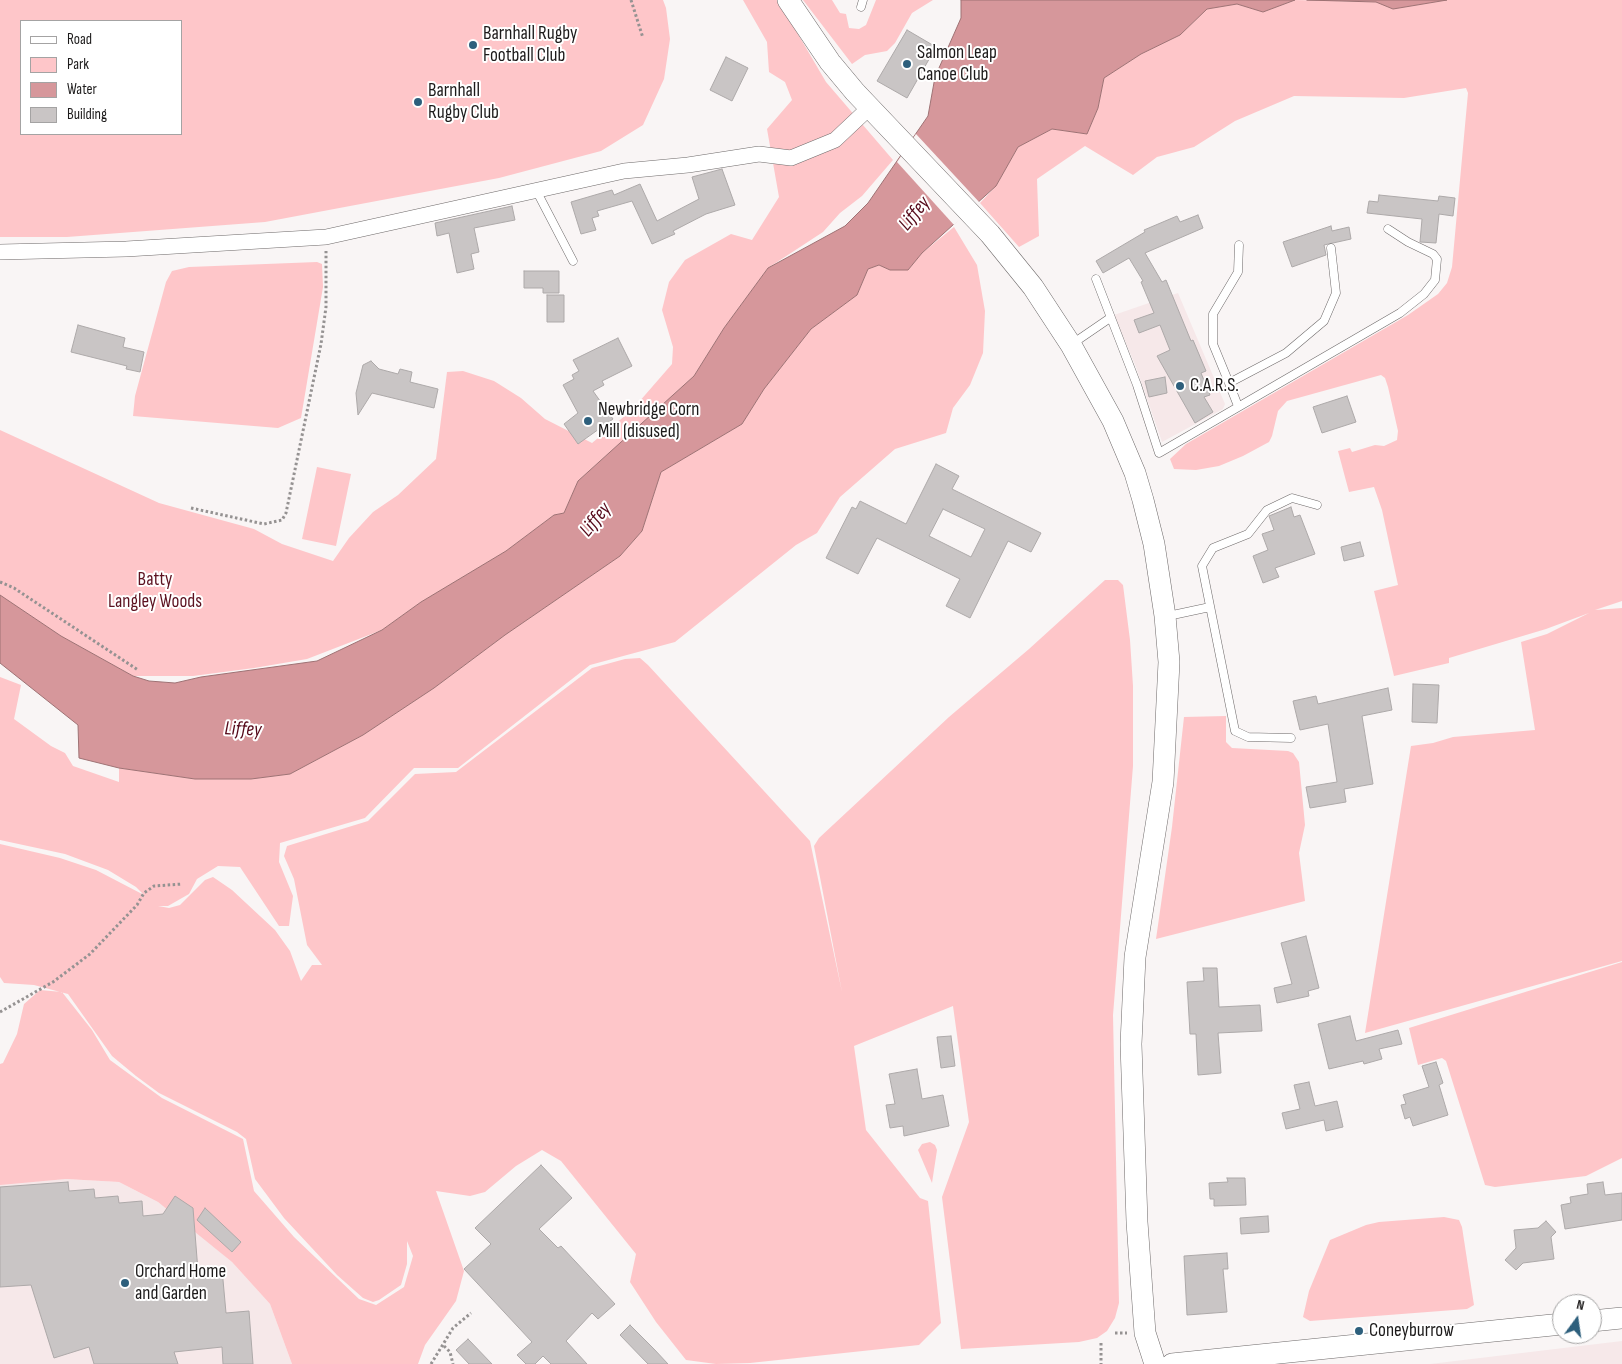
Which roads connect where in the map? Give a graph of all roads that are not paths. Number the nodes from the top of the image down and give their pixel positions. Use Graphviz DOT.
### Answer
graph roads {
  1 [pos="788,0"];
  2 [pos="869,108"];
  3 [pos="536,190"];
  4 [pos="1388,229"];
  5 [pos="1240,245"];
  6 [pos="1331,248"];
  7 [pos="0,252"];
  8 [pos="573,261"];
  9 [pos="1096,279"];
  10 [pos="1110,318"];
  11 [pos="1071,345"];
  12 [pos="1229,383"];
  13 [pos="1238,406"];
  14 [pos="1317,505"];
  15 [pos="1210,606"];
  16 [pos="1165,616"];
  17 [pos="1291,738"];
  18 [pos="1622,1318"];
  19 [pos="1602,1320"];
  20 [pos="1552,1325"];
  21 [pos="1154,1364"];
  22 [pos="1172,1364"];
  1 -- 2 [label="main road"];
  2 -- 3 [label="street"];
  2 -- 11 [label="main road"];
  3 -- 7 [label="street"];
  3 -- 8 [label="lane"];
  4 -- 13 [label="lane"];
  5 -- 12 [label="lane"];
  6 -- 12 [label="lane"];
  9 -- 10 [label="lane"];
  10 -- 11 [label="lane"];
  10 -- 13 [label="lane"];
  11 -- 16 [label="main road"];
  12 -- 13 [label="lane"];
  14 -- 15 [label="lane"];
  15 -- 16 [label="lane"];
  15 -- 17 [label="lane"];
  16 -- 21 [label="main road"];
  18 -- 19 [label="main road"];
  20 -- 22 [label="main road"];
}
